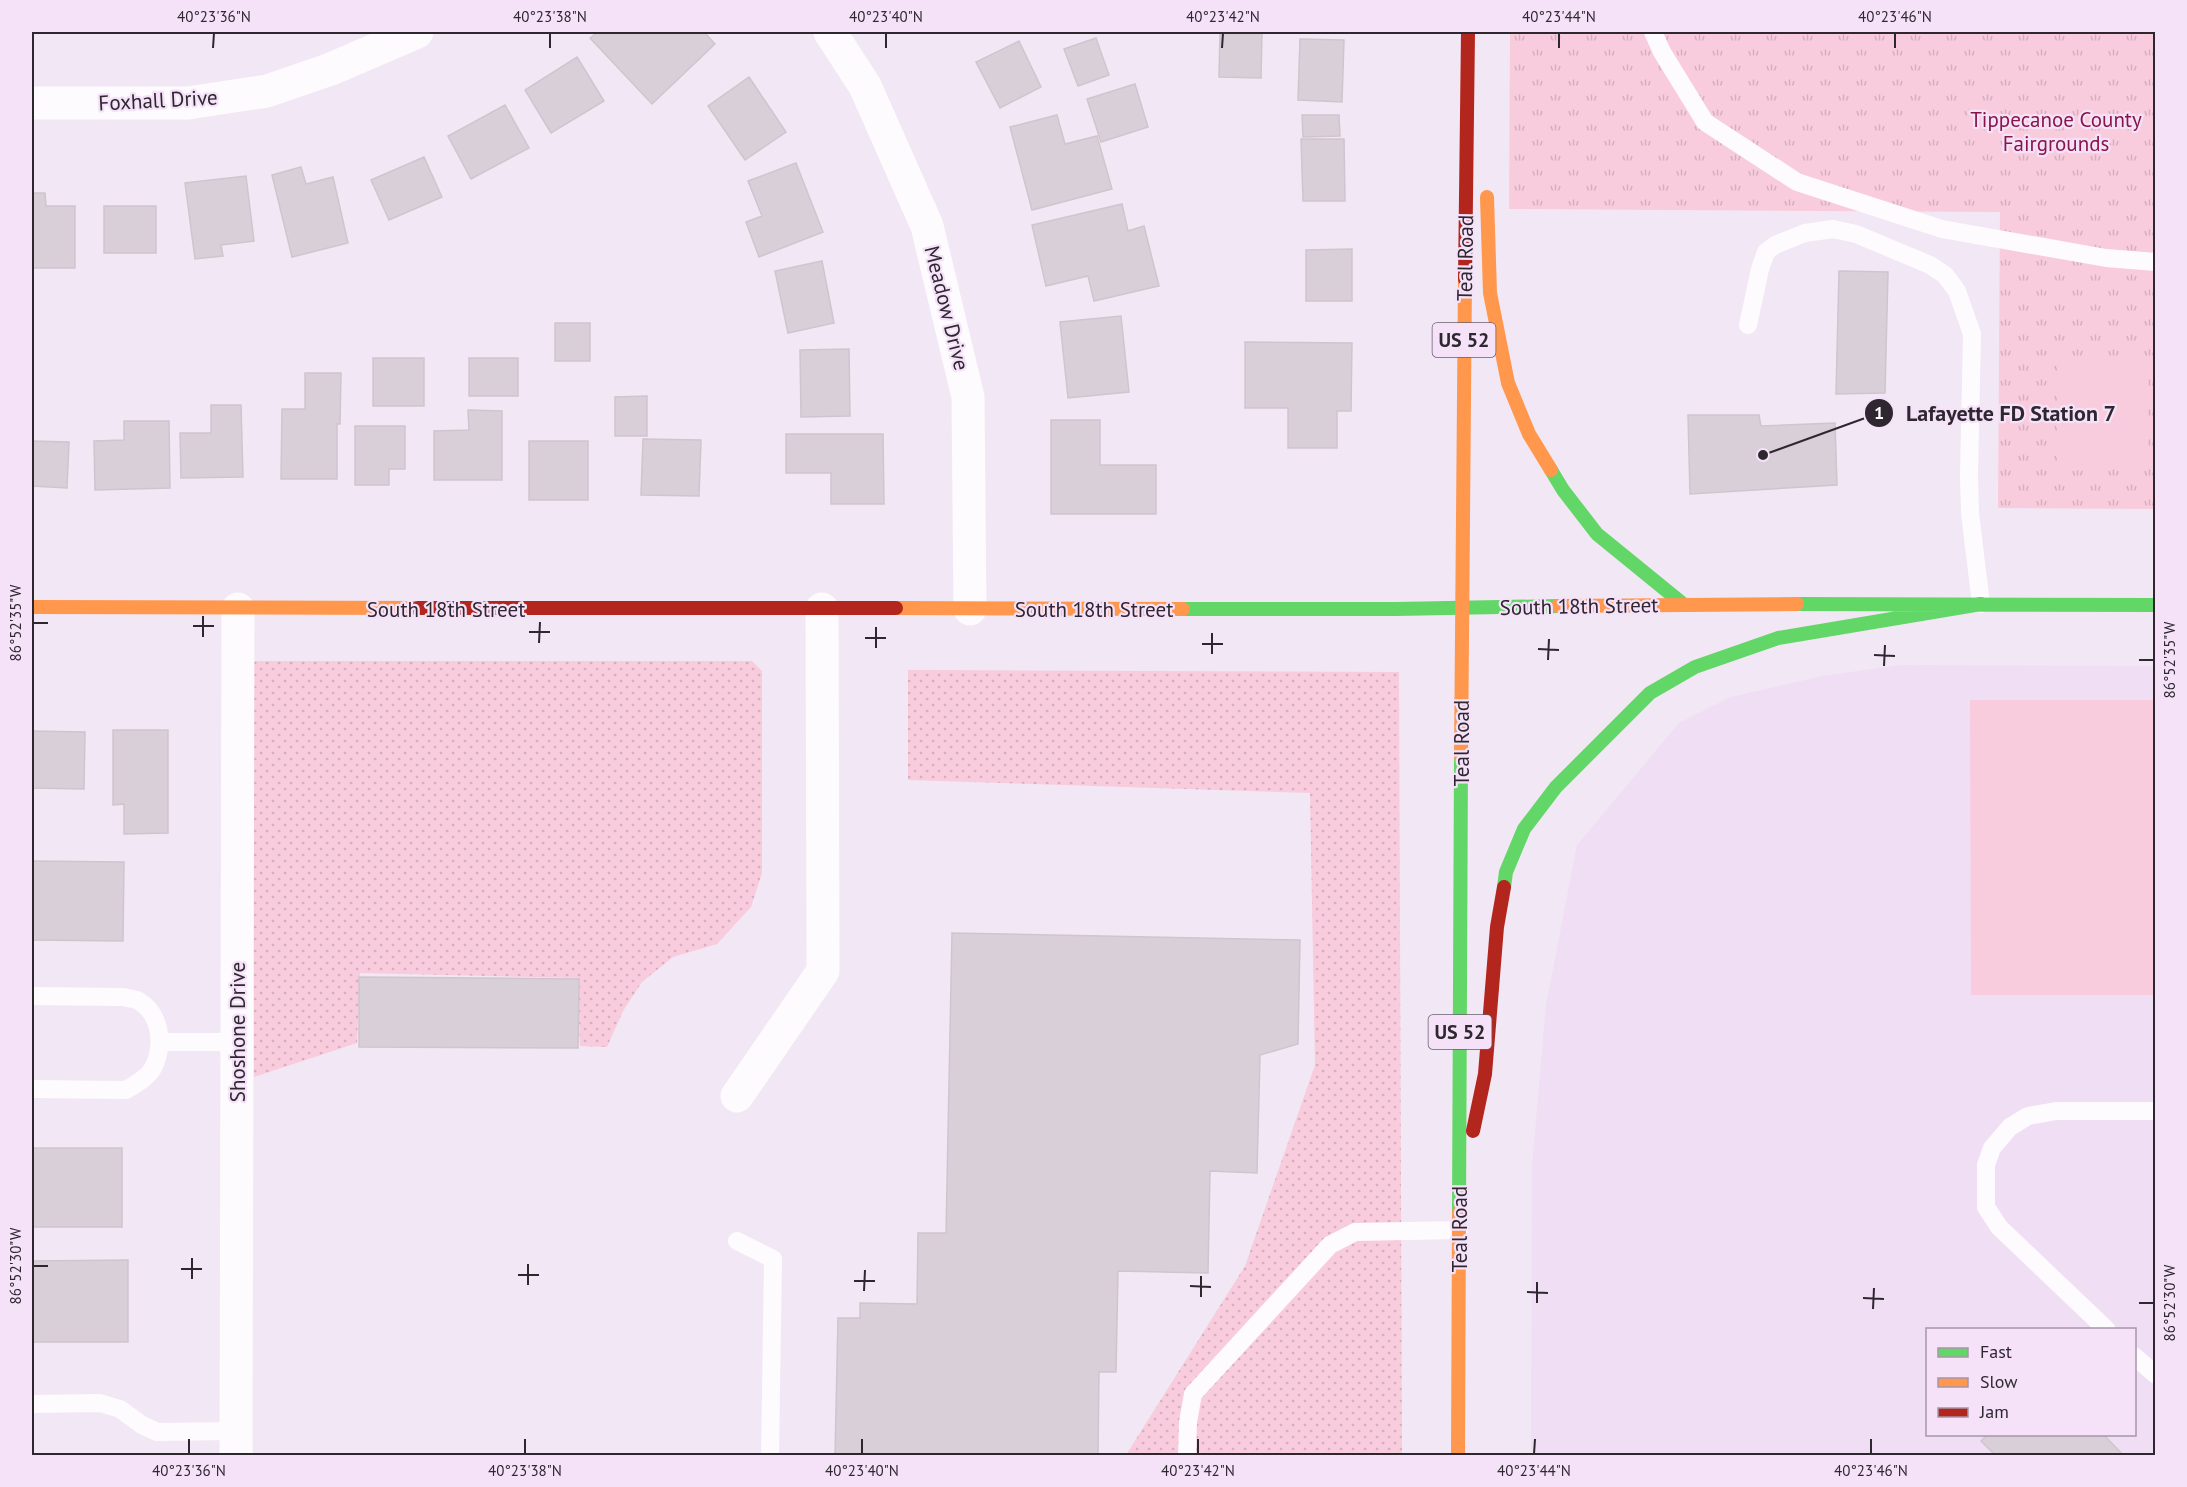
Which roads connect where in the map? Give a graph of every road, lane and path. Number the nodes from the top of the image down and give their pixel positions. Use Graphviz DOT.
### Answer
graph roads {
  1 [pos="417,32"];
  2 [pos="830,32"];
  3 [pos="1468,32"];
  4 [pos="1653,32"];
  5 [pos="1467,71"];
  6 [pos="32,103"];
  7 [pos="1480,147"];
  8 [pos="1485,179"];
  9 [pos="2156,262"];
  10 [pos="1748,325"];
  11 [pos="1683,604"];
  12 [pos="1981,604"];
  13 [pos="2156,604"];
  14 [pos="32,607"];
  15 [pos="1462,608"];
  16 [pos="238,609"];
  17 [pos="822,609"];
  18 [pos="970,609"];
  19 [pos="32,996"];
  20 [pos="237,1041"];
  21 [pos="161,1042"];
  22 [pos="32,1089"];
  23 [pos="737,1096"];
  24 [pos="2156,1111"];
  25 [pos="1459,1198"];
  26 [pos="1459,1230"];
  27 [pos="737,1241"];
  28 [pos="2106,1328"];
  29 [pos="2136,1358"];
  30 [pos="2156,1376"];
  31 [pos="32,1404"];
  32 [pos="236,1443"];
  33 [pos="770,1455"];
  34 [pos="1187,1455"];
  35 [pos="1458,1455"];
  1 -- 6 [label="street, Foxhall Drive"];
  2 -- 18 [label="street, Meadow Drive"];
  3 -- 5 [label="main road, Teal Road / US 52"];
  4 -- 9 [label="lane"];
  5 -- 7 [label="main road"];
  5 -- 15 [label="main road, Teal Road / US 52"];
  8 -- 11 [label="main road"];
  10 -- 12 [label="lane"];
  11 -- 12 [label="main road, South 18th Street"];
  11 -- 15 [label="main road, South 18th Street"];
  12 -- 13 [label="main road, South 18th Street"];
  12 -- 25 [label="main road"];
  14 -- 16 [label="main road, South 18th Street"];
  15 -- 18 [label="main road, South 18th Street"];
  15 -- 25 [label="main road, Teal Road / US 52"];
  16 -- 17 [label="main road, South 18th Street"];
  16 -- 20 [label="street, Shoshone Drive"];
  17 -- 18 [label="main road, South 18th Street"];
  17 -- 23 [label="street"];
  19 -- 21 [label="lane"];
  20 -- 21 [label="lane"];
  20 -- 32 [label="street, Shoshone Drive"];
  21 -- 22 [label="lane"];
  24 -- 28 [label="lane"];
  25 -- 26 [label="main road, Teal Road / US 52"];
  26 -- 34 [label="lane"];
  26 -- 35 [label="main road, Teal Road / US 52"];
  27 -- 33 [label="lane"];
  29 -- 30 [label="lane"];
  31 -- 32 [label="lane"];
}
